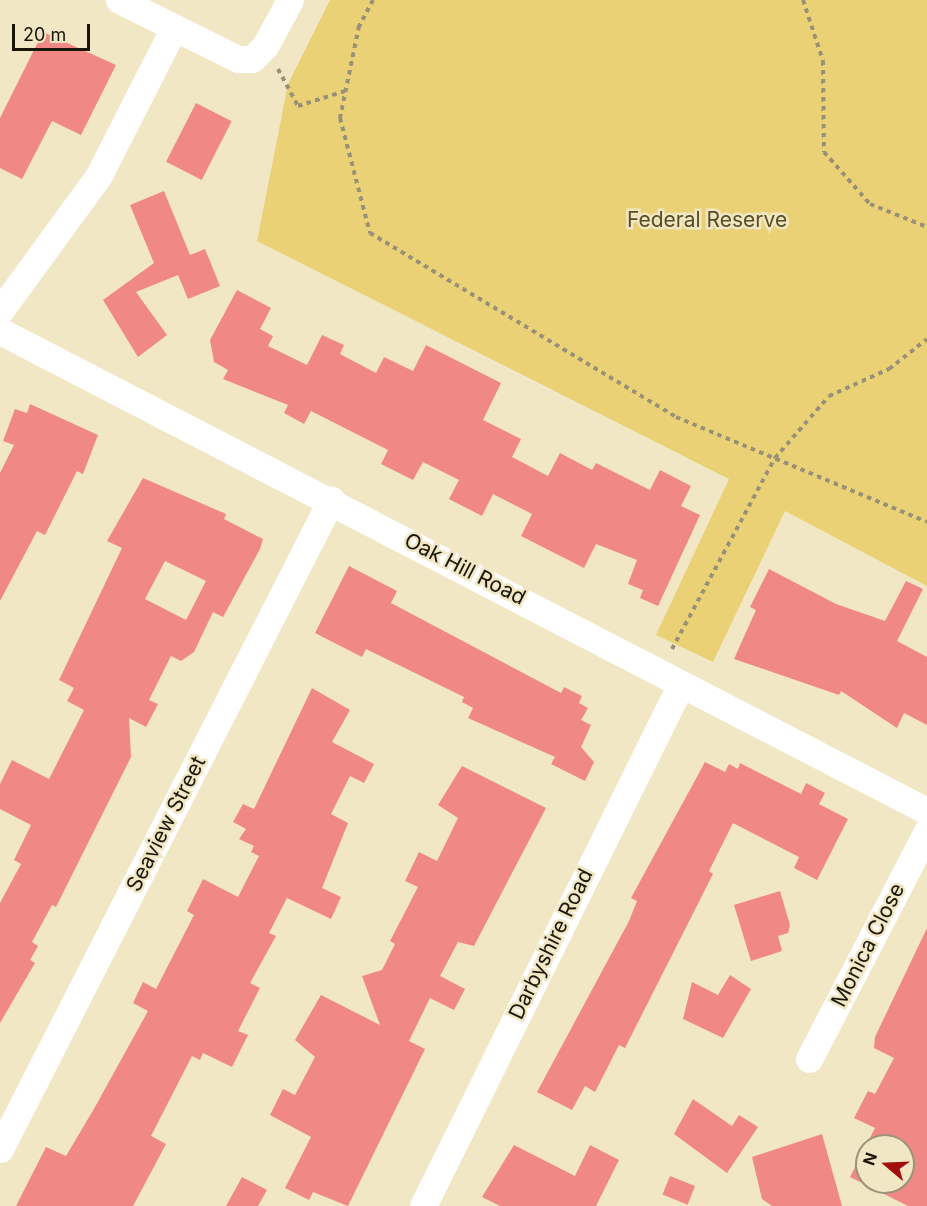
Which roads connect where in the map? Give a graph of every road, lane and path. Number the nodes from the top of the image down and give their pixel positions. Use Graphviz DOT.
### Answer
graph roads {
  1 [pos="119,0"];
  2 [pos="290,0"];
  3 [pos="373,0"];
  4 [pos="803,0"];
  5 [pos="174,28"];
  6 [pos="265,46"];
  7 [pos="345,90"];
  8 [pos="927,227"];
  9 [pos="0,311"];
  10 [pos="0,331"];
  11 [pos="927,339"];
  12 [pos="775,458"];
  13 [pos="331,500"];
  14 [pos="927,522"];
  15 [pos="670,677"];
  16 [pos="927,812"];
  17 [pos="927,831"];
  18 [pos="809,1059"];
  19 [pos="0,1149"];
  20 [pos="423,1206"];
  1 -- 5 [label="street"];
  2 -- 6 [label="street"];
  3 -- 7 [label="path"];
  4 -- 8 [label="path"];
  5 -- 6 [label="street"];
  5 -- 9 [label="street"];
  6 -- 7 [label="path"];
  7 -- 12 [label="path"];
  10 -- 13 [label="street, Oak Hill Road"];
  11 -- 12 [label="path"];
  12 -- 14 [label="path"];
  12 -- 15 [label="path"];
  13 -- 15 [label="street, Oak Hill Road"];
  13 -- 19 [label="street, Seaview Street"];
  15 -- 16 [label="street, Oak Hill Road"];
  15 -- 20 [label="street, Darbyshire Road"];
  17 -- 18 [label="street, Monica Close"];
}
